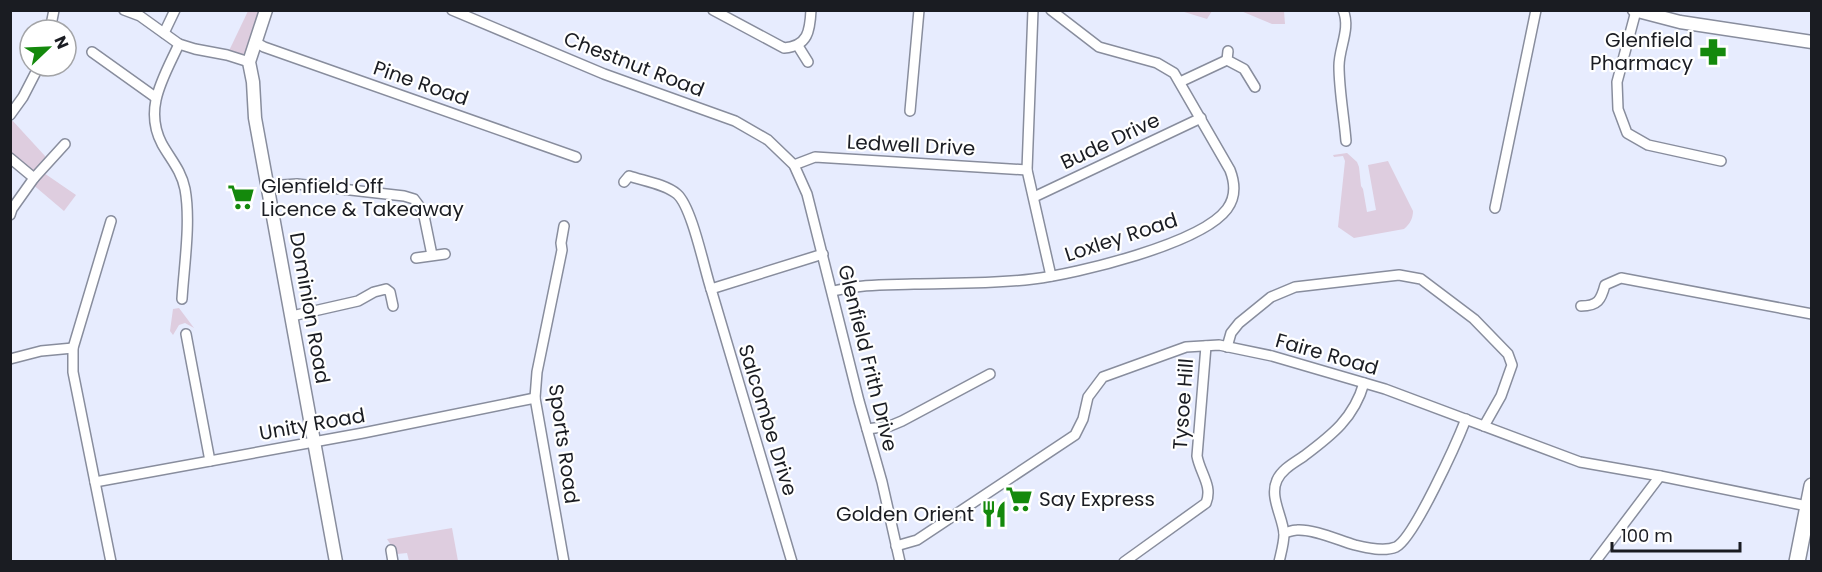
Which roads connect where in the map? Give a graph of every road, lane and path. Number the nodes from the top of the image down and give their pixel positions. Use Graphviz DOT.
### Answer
graph roads {
  1 [pos="124,10"];
  2 [pos="175,10"];
  3 [pos="266,10"];
  4 [pos="452,10"];
  5 [pos="713,10"];
  6 [pos="811,10"];
  7 [pos="1033,10"];
  8 [pos="1051,10"];
  9 [pos="1343,10"];
  10 [pos="1536,10"];
  11 [pos="919,11"];
  12 [pos="1635,11"];
  13 [pos="1680,16"];
  14 [pos="164,33"];
  15 [pos="255,42"];
  16 [pos="1812,42"];
  17 [pos="179,44"];
  18 [pos="798,46"];
  19 [pos="92,52"];
  20 [pos="249,62"];
  21 [pos="808,64"];
  22 [pos="33,78"];
  23 [pos="1180,82"];
  24 [pos="1255,87"];
  25 [pos="155,97"];
  26 [pos="910,111"];
  27 [pos="11,112"];
  28 [pos="1201,118"];
  29 [pos="1346,141"];
  30 [pos="65,144"];
  31 [pos="576,157"];
  32 [pos="10,158"];
  33 [pos="1721,161"];
  34 [pos="795,165"];
  35 [pos="1027,170"];
  36 [pos="34,178"];
  37 [pos="624,182"];
  38 [pos="268,186"];
  39 [pos="1034,197"];
  40 [pos="1495,208"];
  41 [pos="10,215"];
  42 [pos="111,221"];
  43 [pos="564,226"];
  44 [pos="445,254"];
  45 [pos="823,254"];
  46 [pos="432,255"];
  47 [pos="416,258"];
  48 [pos="1051,276"];
  49 [pos="711,289"];
  50 [pos="833,291"];
  51 [pos="182,299"];
  52 [pos="393,306"];
  53 [pos="1581,306"];
  54 [pos="1812,314"];
  55 [pos="292,316"];
  56 [pos="186,334"];
  57 [pos="1206,346"];
  58 [pos="1227,346"];
  59 [pos="73,348"];
  60 [pos="10,359"];
  61 [pos="990,374"];
  62 [pos="1364,383"];
  63 [pos="535,398"];
  64 [pos="1467,419"];
  65 [pos="1484,426"];
  66 [pos="867,429"];
  67 [pos="315,442"];
  68 [pos="210,461"];
  69 [pos="1660,476"];
  70 [pos="95,482"];
  71 [pos="1812,486"];
  72 [pos="1807,506"];
  73 [pos="1284,533"];
  74 [pos="897,546"];
  75 [pos="391,550"];
  76 [pos="111,561"];
  77 [pos="336,561"];
  78 [pos="393,561"];
  79 [pos="564,561"];
  80 [pos="792,561"];
  81 [pos="900,561"];
  82 [pos="1126,561"];
  83 [pos="1279,561"];
  84 [pos="1595,561"];
  85 [pos="1797,561"];
  1 -- 14 [label="street"];
  2 -- 14 [label="street"];
  3 -- 15 [label="street"];
  4 -- 34 [label="street, Chestnut Road"];
  5 -- 18 [label="street"];
  6 -- 18 [label="street"];
  7 -- 35 [label="street"];
  8 -- 23 [label="street, Loxley Road"];
  9 -- 29 [label="street"];
  10 -- 40 [label="street"];
  11 -- 26 [label="street"];
  12 -- 13 [label="street"];
  12 -- 33 [label="street"];
  13 -- 16 [label="street"];
  14 -- 17 [label="street"];
  15 -- 20 [label="street"];
  15 -- 31 [label="street, Pine Road"];
  17 -- 20 [label="street"];
  17 -- 25 [label="street"];
  18 -- 21 [label="street"];
  19 -- 25 [label="street"];
  20 -- 38 [label="street, Dominion Road"];
  22 -- 27 [label="street"];
  23 -- 24 [label="street"];
  23 -- 28 [label="street, Loxley Road"];
  25 -- 51 [label="street"];
  28 -- 39 [label="street, Bude Drive"];
  28 -- 48 [label="street, Loxley Road"];
  30 -- 36 [label="street"];
  32 -- 36 [label="street"];
  34 -- 35 [label="street, Ledwell Drive"];
  34 -- 45 [label="street, Glenfield Frith Drive"];
  35 -- 39 [label="street"];
  36 -- 41 [label="street"];
  37 -- 49 [label="street, Salcombe Drive"];
  38 -- 46 [label="street"];
  38 -- 55 [label="street, Dominion Road"];
  39 -- 48 [label="street"];
  42 -- 59 [label="street"];
  43 -- 63 [label="street, Sports Road"];
  44 -- 46 [label="street"];
  45 -- 49 [label="street"];
  45 -- 50 [label="street, Glenfield Frith Drive"];
  46 -- 47 [label="street"];
  48 -- 50 [label="street, Loxley Road"];
  49 -- 80 [label="street, Salcombe Drive"];
  50 -- 66 [label="street, Glenfield Frith Drive"];
  52 -- 55 [label="street"];
  53 -- 54 [label="street"];
  55 -- 67 [label="street, Dominion Road"];
  56 -- 68 [label="street"];
  57 -- 58 [label="street, Faire Road"];
  57 -- 74 [label="street, Faire Road"];
  57 -- 82 [label="street, Tysoe Hill"];
  58 -- 62 [label="street, Faire Road"];
  58 -- 65 [label="street"];
  59 -- 60 [label="street"];
  59 -- 70 [label="street"];
  61 -- 66 [label="street"];
  62 -- 64 [label="street, Faire Road"];
  62 -- 73 [label="street"];
  63 -- 67 [label="street, Unity Road"];
  63 -- 79 [label="street, Sports Road"];
  64 -- 65 [label="street, Faire Road"];
  64 -- 73 [label="street"];
  65 -- 69 [label="street, Faire Road"];
  66 -- 74 [label="street, Glenfield Frith Drive"];
  67 -- 68 [label="street, Unity Road"];
  67 -- 77 [label="street, Dominion Road"];
  68 -- 70 [label="street, Unity Road"];
  69 -- 72 [label="street, Faire Road"];
  69 -- 84 [label="street"];
  70 -- 76 [label="street"];
  71 -- 72 [label="highway"];
  72 -- 85 [label="highway"];
  73 -- 83 [label="street"];
  74 -- 81 [label="street, Glenfield Frith Drive"];
  75 -- 78 [label="street"];
}
